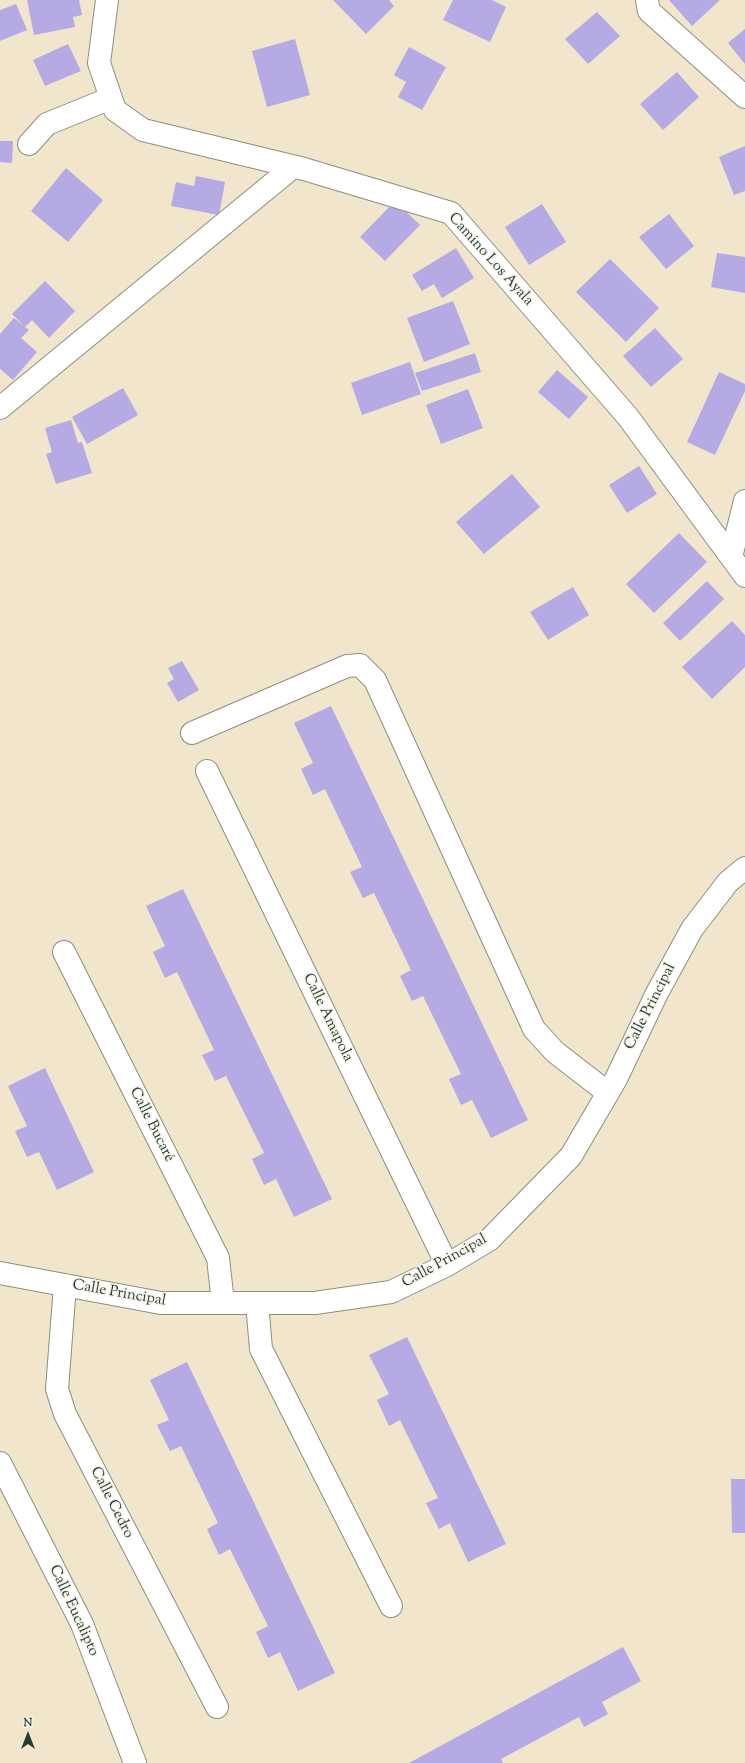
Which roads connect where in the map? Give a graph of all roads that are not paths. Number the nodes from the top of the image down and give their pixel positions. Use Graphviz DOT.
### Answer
graph roads {
  1 [pos="106,0"];
  2 [pos="647,0"];
  3 [pos="745,97"];
  4 [pos="111,98"];
  5 [pos="29,144"];
  6 [pos="293,167"];
  7 [pos="0,408"];
  8 [pos="745,501"];
  9 [pos="731,557"];
  10 [pos="745,576"];
  11 [pos="192,733"];
  12 [pos="207,771"];
  13 [pos="745,868"];
  14 [pos="64,952"];
  15 [pos="608,1093"];
  16 [pos="447,1265"];
  17 [pos="2,1269"];
  18 [pos="65,1285"];
  19 [pos="223,1303"];
  20 [pos="257,1303"];
  21 [pos="0,1463"];
  22 [pos="391,1606"];
  23 [pos="217,1707"];
  24 [pos="135,1763"];
  1 -- 4 [label="street, Camino Los Ayala"];
  2 -- 3 [label="street"];
  4 -- 5 [label="street"];
  4 -- 6 [label="street, Camino Los Ayala"];
  6 -- 7 [label="street"];
  6 -- 9 [label="street, Camino Los Ayala"];
  8 -- 9 [label="street"];
  9 -- 10 [label="street, Camino Los Ayala"];
  11 -- 15 [label="street"];
  12 -- 16 [label="street, Calle Amapola"];
  13 -- 15 [label="street, Calle Principal"];
  14 -- 19 [label="street, Calle Bucaré"];
  15 -- 16 [label="street, Calle Principal"];
  16 -- 20 [label="street, Calle Principal"];
  17 -- 18 [label="street, Calle Principal"];
  18 -- 19 [label="street, Calle Principal"];
  18 -- 23 [label="street, Calle Cedro"];
  19 -- 20 [label="street, Calle Principal"];
  20 -- 22 [label="street"];
  21 -- 24 [label="street, Calle Eucalipto"];
}
